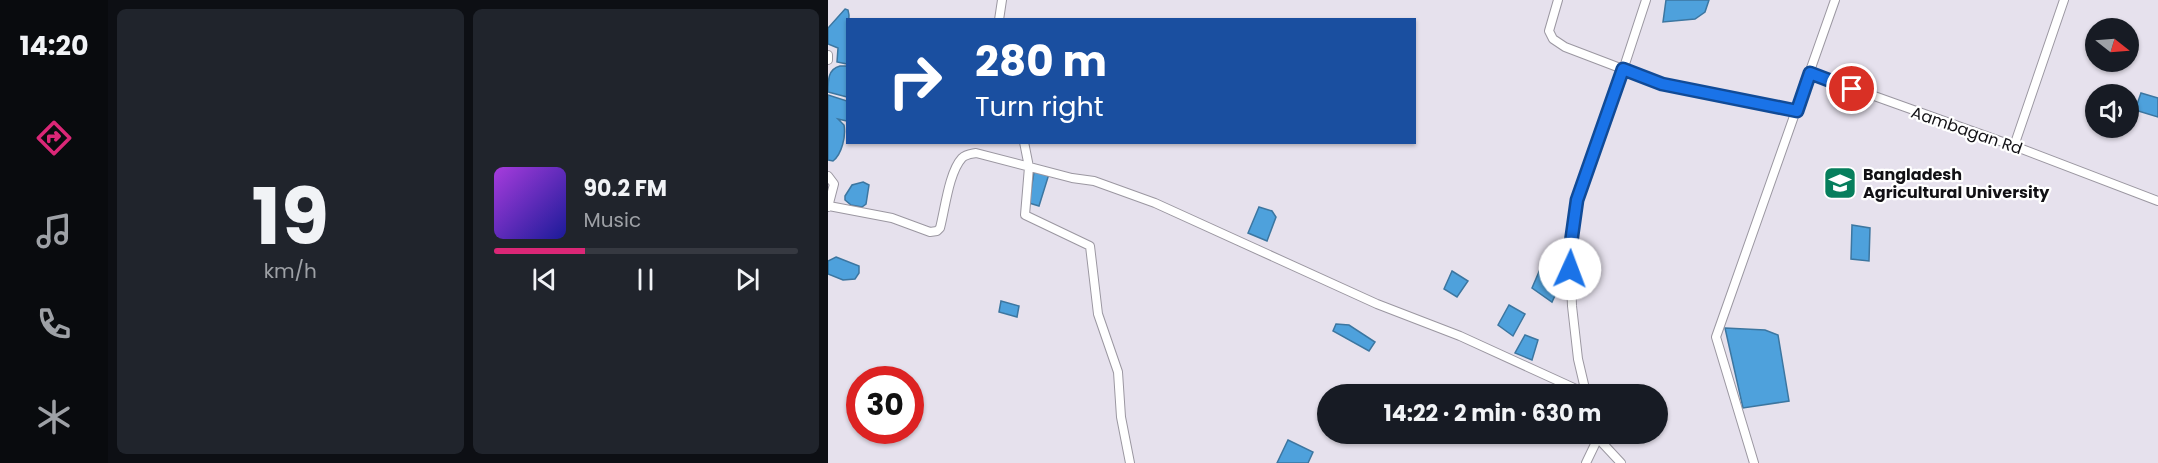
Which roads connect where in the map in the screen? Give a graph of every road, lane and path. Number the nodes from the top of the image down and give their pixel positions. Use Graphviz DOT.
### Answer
graph roads {
  1 [pos="1002,0"];
  2 [pos="1558,0"];
  3 [pos="1646,0"];
  4 [pos="1834,0"];
  5 [pos="2064,0"];
  6 [pos="999,18"];
  7 [pos="828,55"];
  8 [pos="828,60"];
  9 [pos="1623,69"];
  10 [pos="1810,73"];
  11 [pos="1797,111"];
  12 [pos="1024,144"];
  13 [pos="2014,146"];
  14 [pos="1029,167"];
  15 [pos="828,176"];
  16 [pos="2158,201"];
  17 [pos="828,206"];
  18 [pos="1564,384"];
  19 [pos="1584,384"];
  20 [pos="1593,444"];
  21 [pos="1603,444"];
  22 [pos="1130,463"];
  23 [pos="1586,463"];
  24 [pos="1621,463"];
  25 [pos="1754,463"];
  1 -- 6 [label="street"];
  2 -- 9 [label="street"];
  3 -- 9 [label="street"];
  4 -- 10 [label="street"];
  5 -- 13 [label="street"];
  7 -- 8 [label="street"];
  9 -- 11 [label="street"];
  9 -- 19 [label="street"];
  10 -- 11 [label="street"];
  10 -- 13 [label="street, Aambagan Rd"];
  11 -- 25 [label="street"];
  12 -- 14 [label="street"];
  13 -- 16 [label="street, Aambagan Rd"];
  14 -- 17 [label="street"];
  14 -- 18 [label="street"];
  14 -- 22 [label="street"];
  15 -- 17 [label="street"];
  20 -- 23 [label="street"];
  21 -- 24 [label="street"];
}
